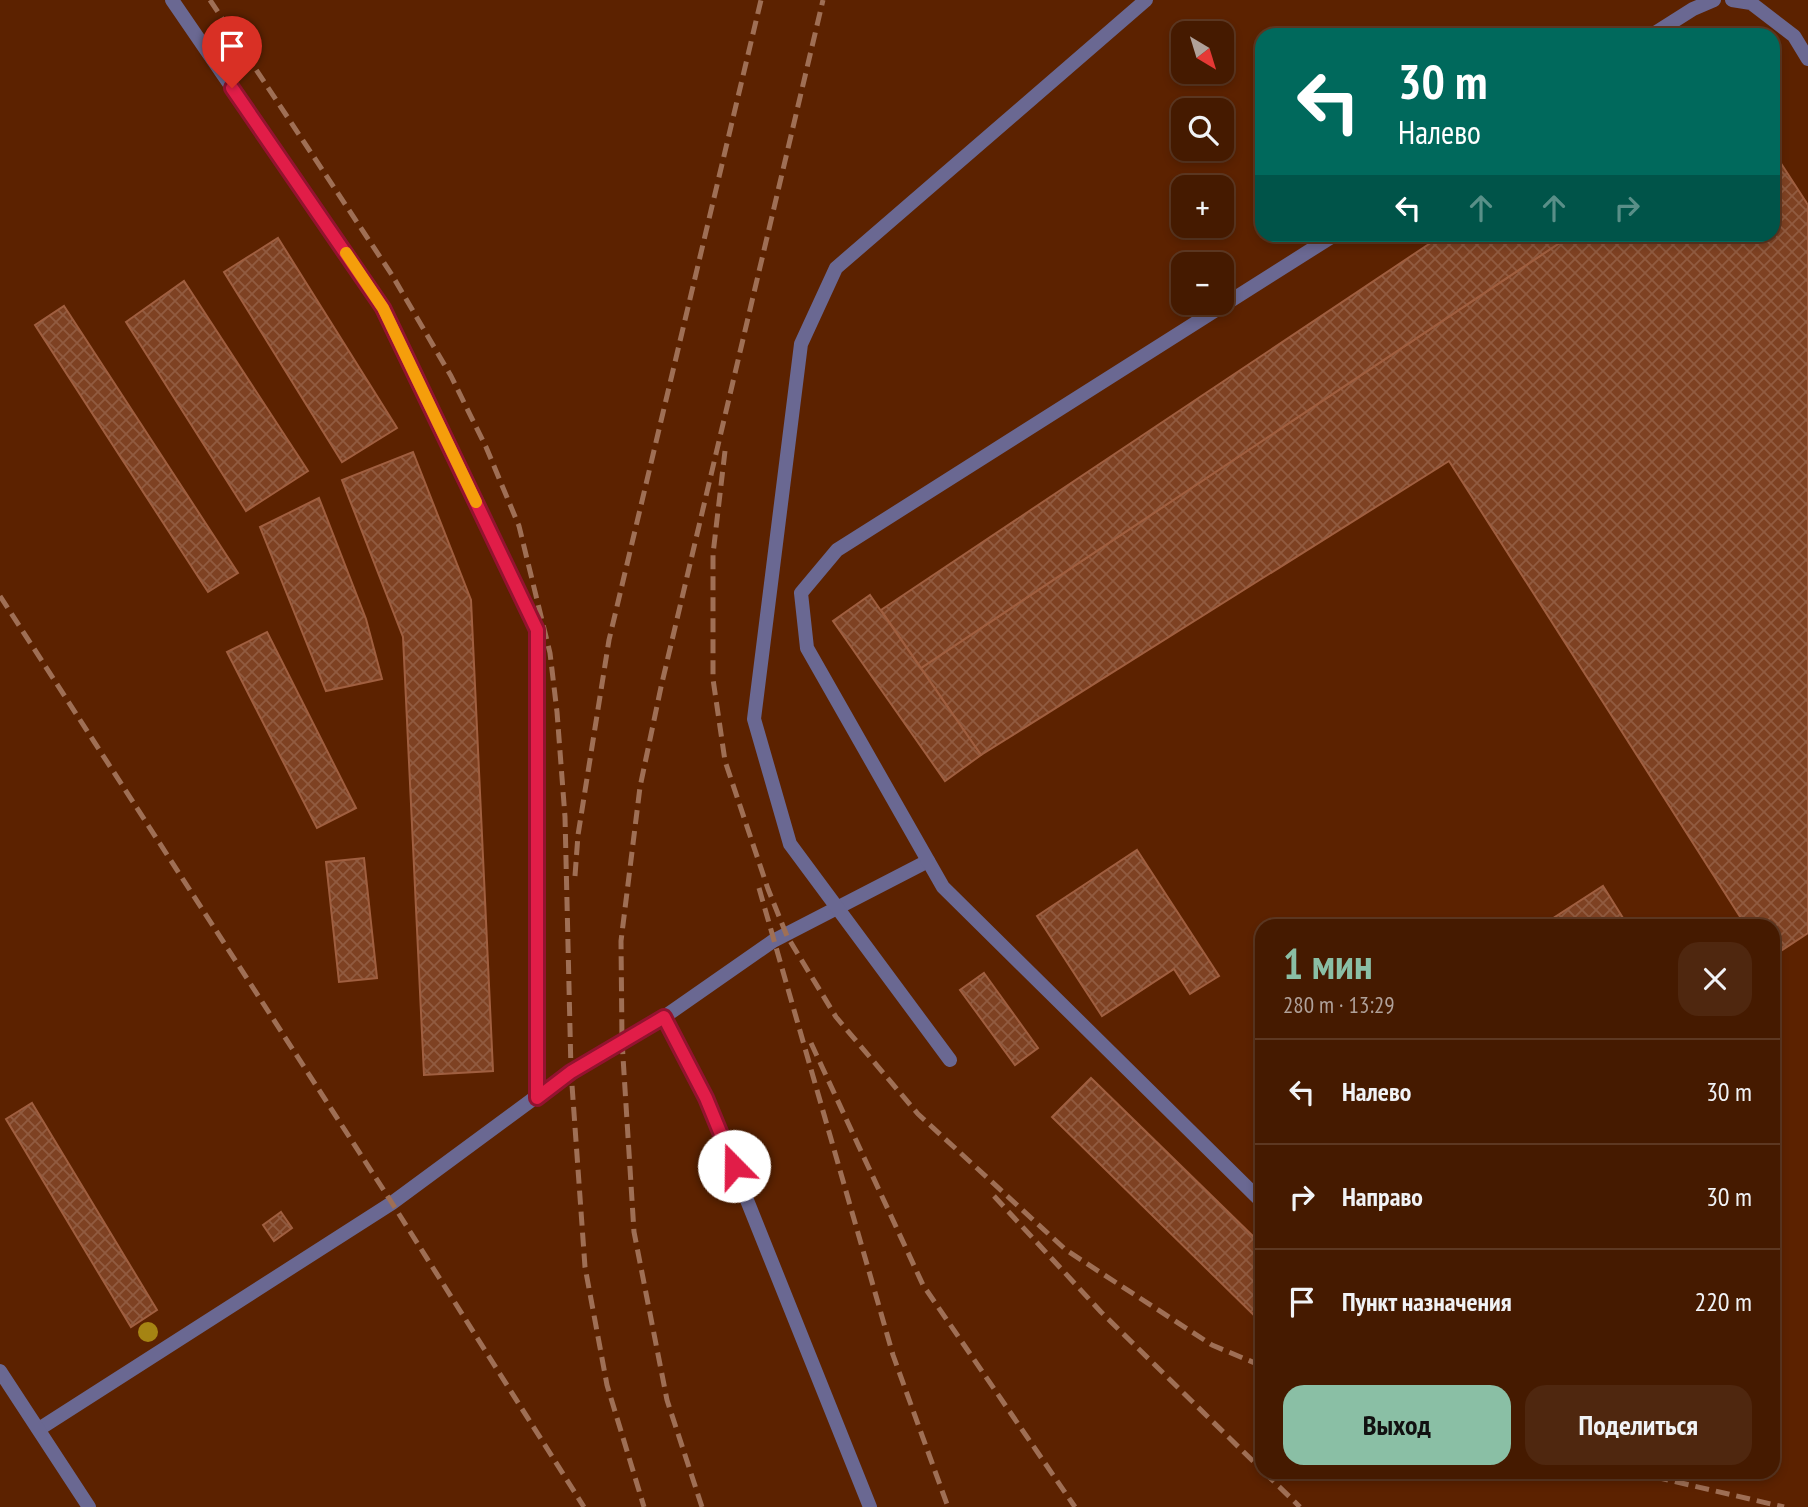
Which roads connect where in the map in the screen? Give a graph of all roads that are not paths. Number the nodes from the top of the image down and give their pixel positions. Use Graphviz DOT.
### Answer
graph roads {
  1 [pos="172,0"];
  2 [pos="1146,0"];
  3 [pos="1714,0"];
  4 [pos="1732,0"];
  5 [pos="1663,28"];
  6 [pos="1808,59"];
  7 [pos="1323,242"];
  8 [pos="928,861"];
  9 [pos="838,909"];
  10 [pos="664,1017"];
  11 [pos="950,1060"];
  12 [pos="537,1098"];
  13 [pos="1255,1195"];
  14 [pos="0,1371"];
  15 [pos="39,1429"];
  16 [pos="89,1507"];
  17 [pos="870,1507"];
  1 -- 12 [label="street"];
  2 -- 9 [label="street"];
  3 -- 5 [label="street"];
  4 -- 6 [label="street"];
  7 -- 8 [label="street"];
  8 -- 9 [label="street"];
  8 -- 13 [label="street"];
  9 -- 10 [label="street"];
  9 -- 11 [label="street"];
  10 -- 12 [label="street"];
  10 -- 17 [label="street"];
  12 -- 15 [label="street"];
  14 -- 15 [label="street"];
  15 -- 16 [label="street"];
}
